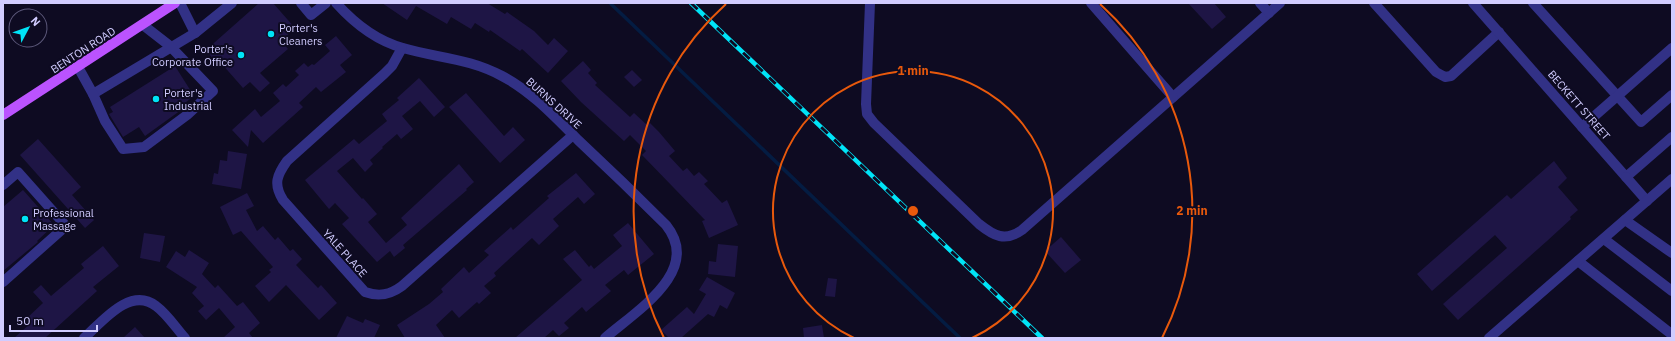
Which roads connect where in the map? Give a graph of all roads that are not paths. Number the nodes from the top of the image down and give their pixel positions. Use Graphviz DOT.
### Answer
graph roads {
  1 [pos="175,3"];
  2 [pos="180,3"];
  3 [pos="232,3"];
  4 [pos="301,3"];
  5 [pos="326,3"];
  6 [pos="336,3"];
  7 [pos="870,3"];
  8 [pos="1091,3"];
  9 [pos="1260,3"];
  10 [pos="1280,3"];
  11 [pos="1374,3"];
  12 [pos="1473,3"];
  13 [pos="1533,3"];
  14 [pos="1268,13"];
  15 [pos="143,25"];
  16 [pos="1499,32"];
  17 [pos="195,33"];
  18 [pos="170,46"];
  19 [pos="402,48"];
  20 [pos="1672,48"];
  21 [pos="78,67"];
  22 [pos="93,94"];
  23 [pos="1672,95"];
  24 [pos="1617,96"];
  25 [pos="1173,97"];
  26 [pos="4,114"];
  27 [pos="1582,127"];
  28 [pos="572,135"];
  29 [pos="1672,137"];
  30 [pos="1626,177"];
  31 [pos="4,180"];
  32 [pos="1672,180"];
  33 [pos="1647,201"];
  34 [pos="1625,220"];
  35 [pos="1604,239"];
  36 [pos="1672,253"];
  37 [pos="1578,261"];
  38 [pos="3,282"];
  39 [pos="1672,291"];
  40 [pos="1669,334"];
  41 [pos="84,338"];
  42 [pos="185,338"];
  43 [pos="605,338"];
  44 [pos="1489,338"];
  1 -- 15 [label="main road, BENTON ROAD"];
  2 -- 17 [label="street"];
  3 -- 17 [label="street"];
  4 -- 5 [label="street"];
  6 -- 19 [label="street, BURNS DRIVE"];
  7 -- 25 [label="street"];
  8 -- 25 [label="street"];
  9 -- 14 [label="street"];
  10 -- 14 [label="street"];
  11 -- 16 [label="street"];
  12 -- 16 [label="street, BECKETT STREET"];
  13 -- 24 [label="street"];
  14 -- 25 [label="street"];
  15 -- 18 [label="street"];
  15 -- 21 [label="main road, BENTON ROAD"];
  16 -- 27 [label="street, BECKETT STREET"];
  17 -- 18 [label="street"];
  18 -- 22 [label="street"];
  18 -- 22 [label="street"];
  19 -- 28 [label="street, BURNS DRIVE"];
  19 -- 28 [label="street, YALE PLACE"];
  20 -- 24 [label="street"];
  21 -- 22 [label="street"];
  21 -- 26 [label="main road, BENTON ROAD"];
  23 -- 24 [label="street"];
  24 -- 27 [label="street"];
  27 -- 30 [label="street, BECKETT STREET"];
  28 -- 43 [label="street, BURNS DRIVE"];
  29 -- 30 [label="street"];
  30 -- 33 [label="street, BECKETT STREET"];
  31 -- 38 [label="street"];
  32 -- 33 [label="street"];
  33 -- 34 [label="street"];
  34 -- 35 [label="street"];
  34 -- 36 [label="street"];
  35 -- 37 [label="street"];
  35 -- 39 [label="street"];
  37 -- 40 [label="street"];
  37 -- 44 [label="street"];
  41 -- 42 [label="street"];
}
